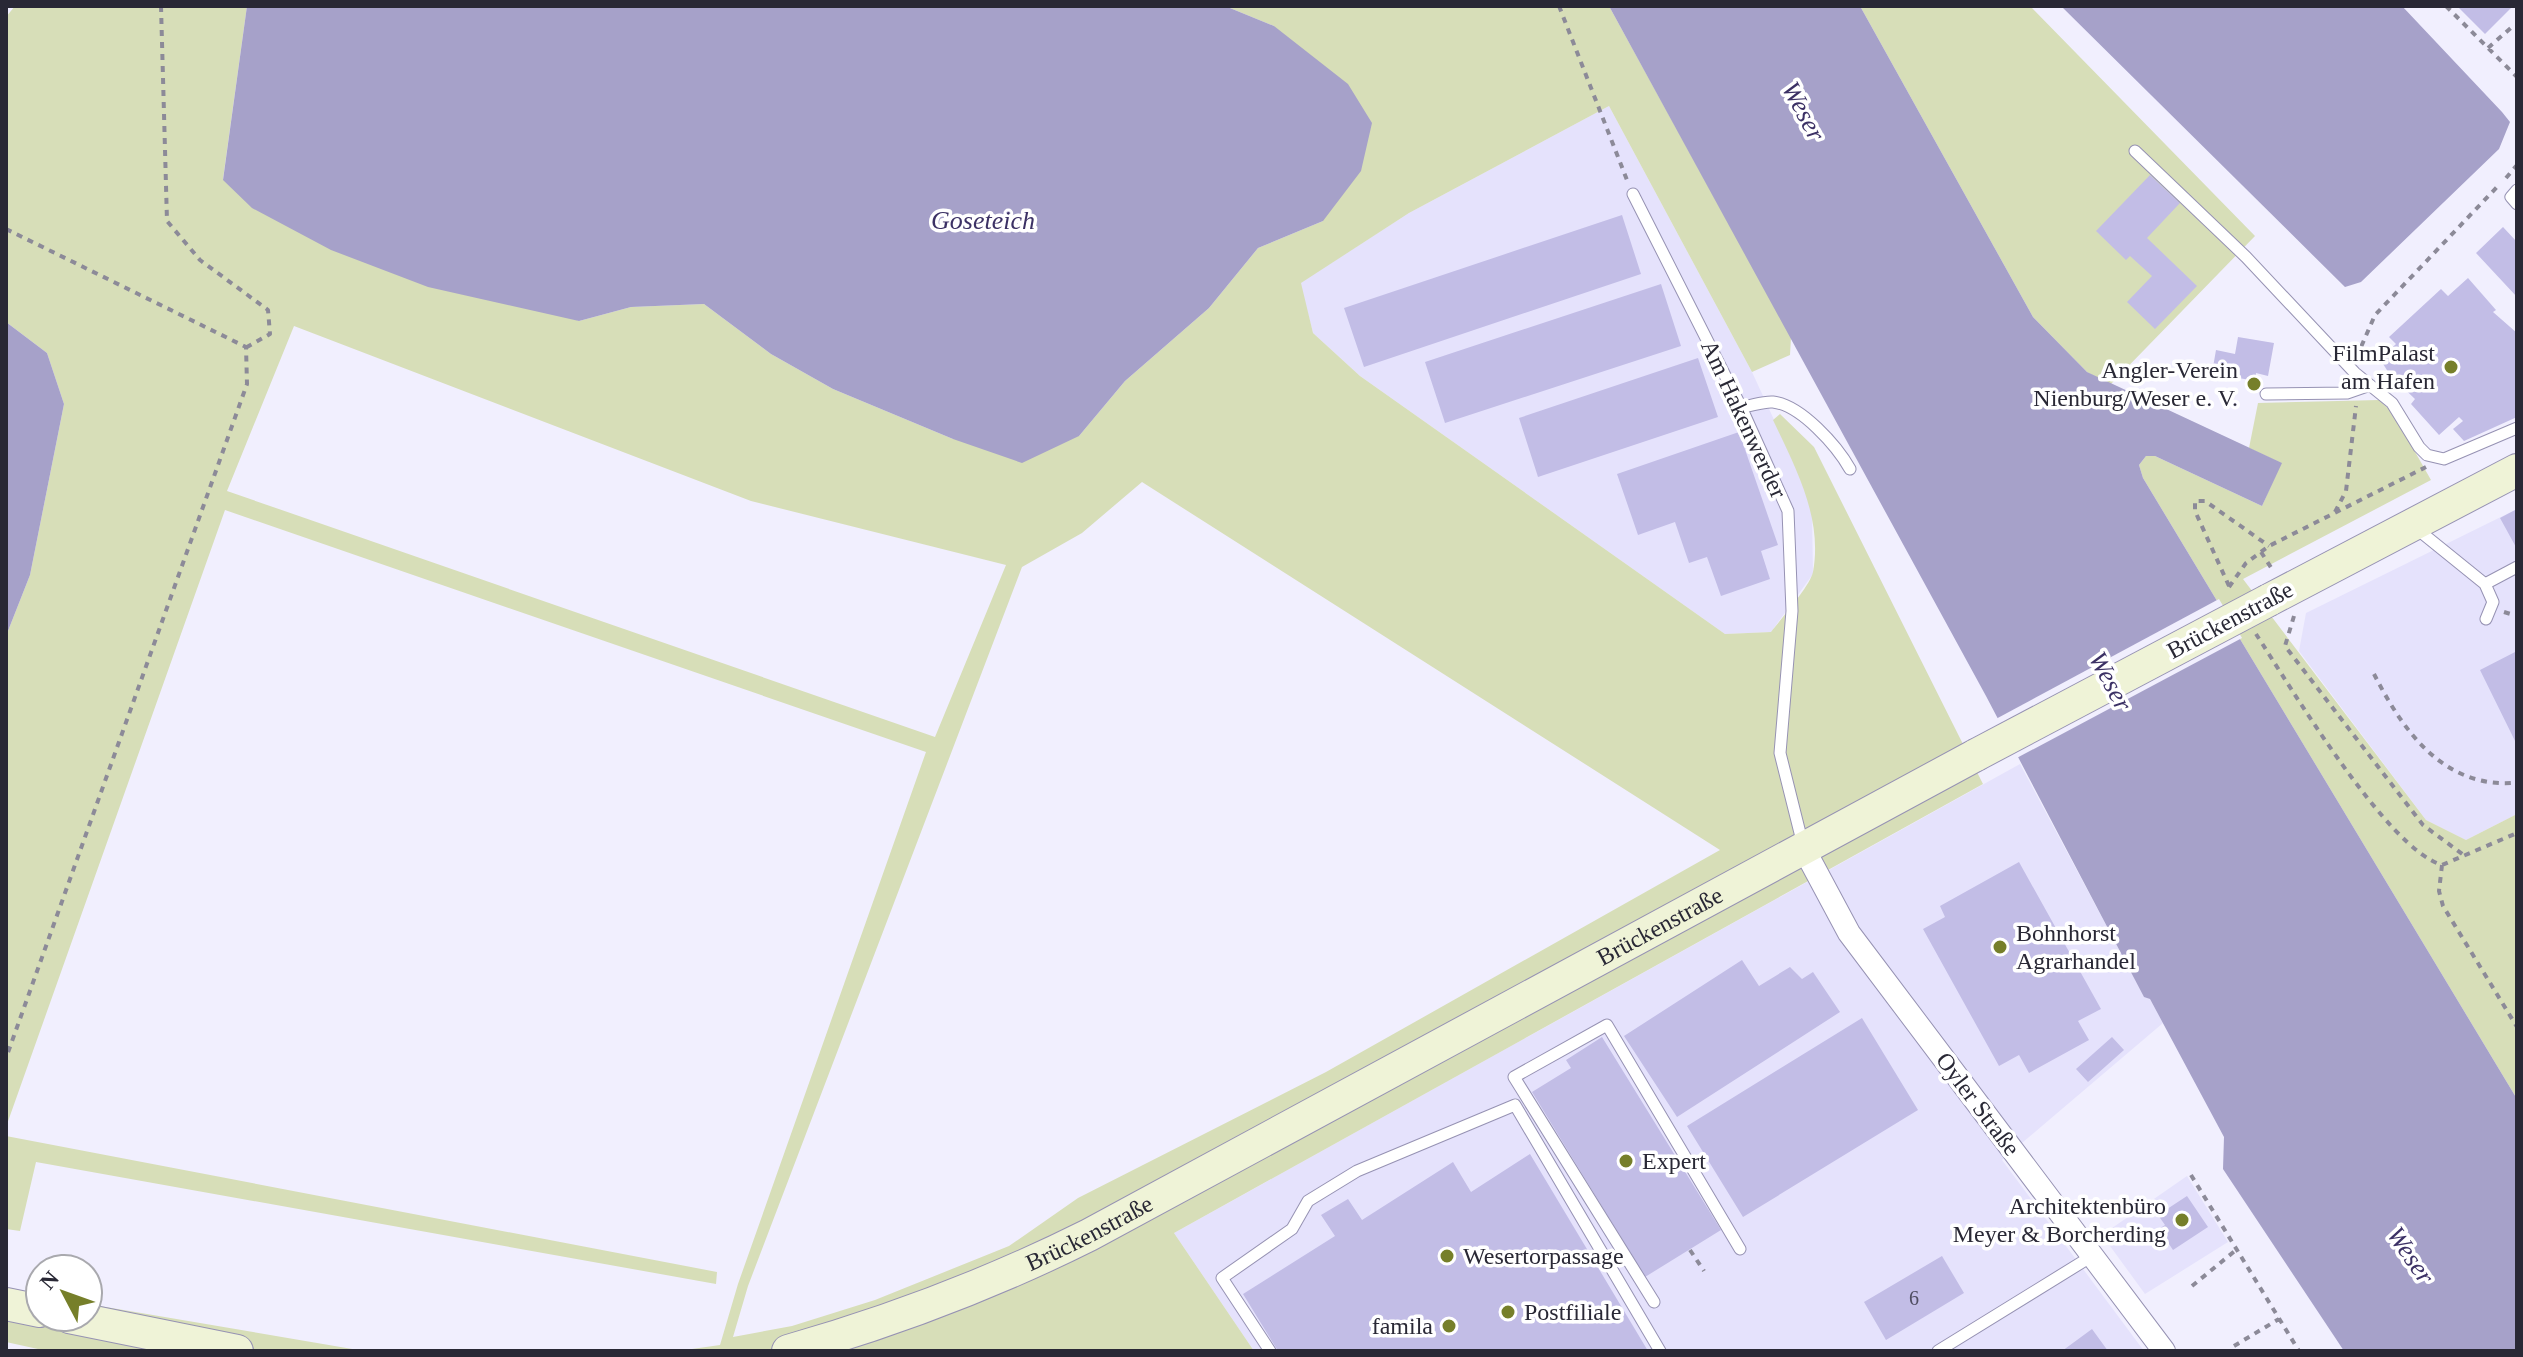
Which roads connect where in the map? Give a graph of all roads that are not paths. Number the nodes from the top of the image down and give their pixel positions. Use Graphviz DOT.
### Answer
graph roads {
  1 [pos="2135,151"];
  2 [pos="2517,190"];
  3 [pos="1633,194"];
  4 [pos="2517,204"];
  5 [pos="2370,385"];
  6 [pos="2266,394"];
  7 [pos="1741,407"];
  8 [pos="2517,428"];
  9 [pos="1850,469"];
  10 [pos="2517,470"];
  11 [pos="2413,526"];
  12 [pos="2517,567"];
  13 [pos="2485,584"];
  14 [pos="2486,619"];
  15 [pos="1804,849"];
  16 [pos="1740,1249"];
  17 [pos="2092,1256"];
  18 [pos="1654,1302"];
  19 [pos="104,1324"];
  20 [pos="237,1351"];
  21 [pos="788,1351"];
  22 [pos="1270,1351"];
  23 [pos="1660,1351"];
  24 [pos="1938,1351"];
  25 [pos="2164,1351"];
  1 -- 5 [label="lane"];
  2 -- 4 [label="lane"];
  3 -- 7 [label="lane, Am Hakenwerder"];
  5 -- 6 [label="lane"];
  5 -- 8 [label="lane"];
  7 -- 9 [label="lane"];
  7 -- 15 [label="lane, Am Hakenwerder"];
  10 -- 11 [label="street, Brückenstraße"];
  11 -- 13 [label="lane"];
  11 -- 15 [label="street, Brückenstraße, bridge"];
  12 -- 13 [label="lane"];
  13 -- 14 [label="lane"];
  15 -- 17 [label="street, Oyler Straße"];
  15 -- 21 [label="street, Brückenstraße"];
  16 -- 18 [label="lane"];
  17 -- 24 [label="lane"];
  17 -- 25 [label="street, Oyler Straße"];
  19 -- 20 [label="street"];
  22 -- 23 [label="lane"];
}
